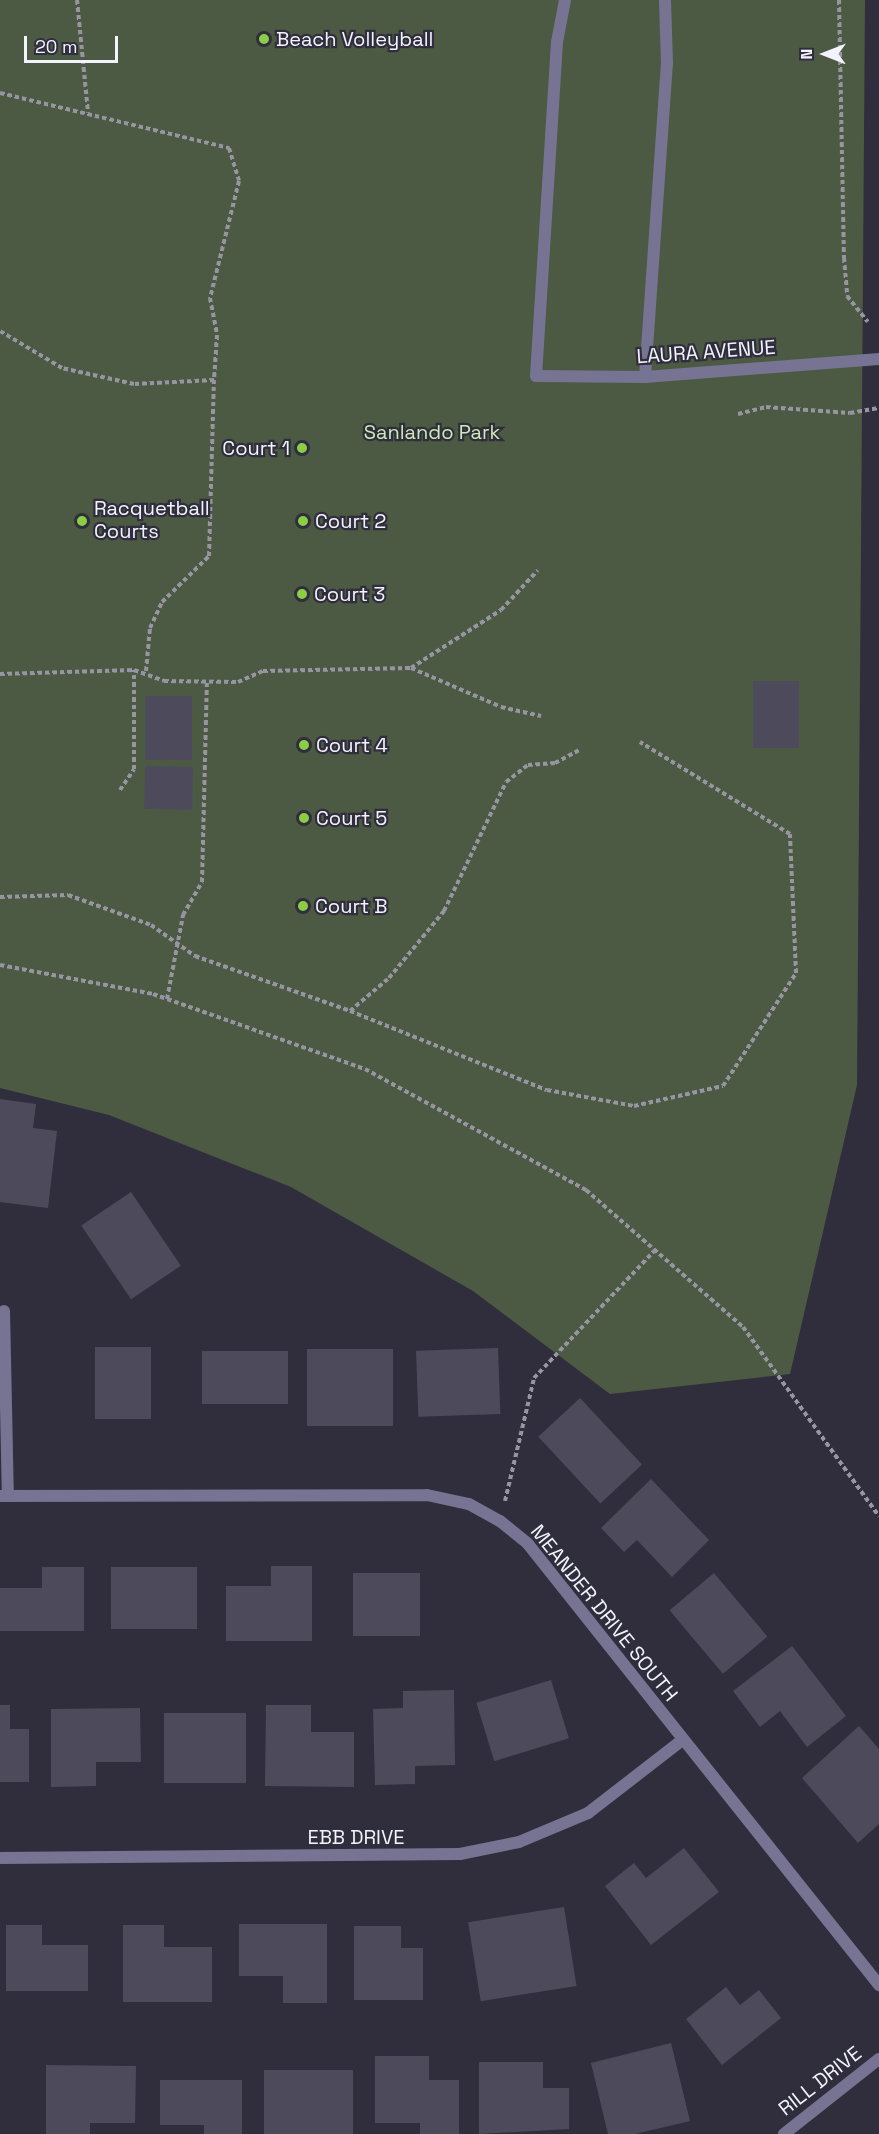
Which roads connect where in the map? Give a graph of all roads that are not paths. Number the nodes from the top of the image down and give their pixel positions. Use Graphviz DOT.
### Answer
graph roads {
  1 [pos="565,0"];
  2 [pos="664,0"];
  3 [pos="879,359"];
  4 [pos="645,377"];
  5 [pos="4,1311"];
  6 [pos="4,1496"];
  7 [pos="681,1741"];
  8 [pos="0,1858"];
  9 [pos="879,1984"];
  10 [pos="879,2059"];
  11 [pos="784,2134"];
  1 -- 4 [label="street, LAURA AVENUE"];
  2 -- 4 [label="street"];
  3 -- 4 [label="street, LAURA AVENUE"];
  5 -- 6 [label="street"];
  6 -- 7 [label="street, MEANDER DRIVE SOUTH"];
  7 -- 8 [label="street, EBB DRIVE"];
  7 -- 9 [label="street, MEANDER DRIVE SOUTH"];
  10 -- 11 [label="street, RILL DRIVE"];
}
